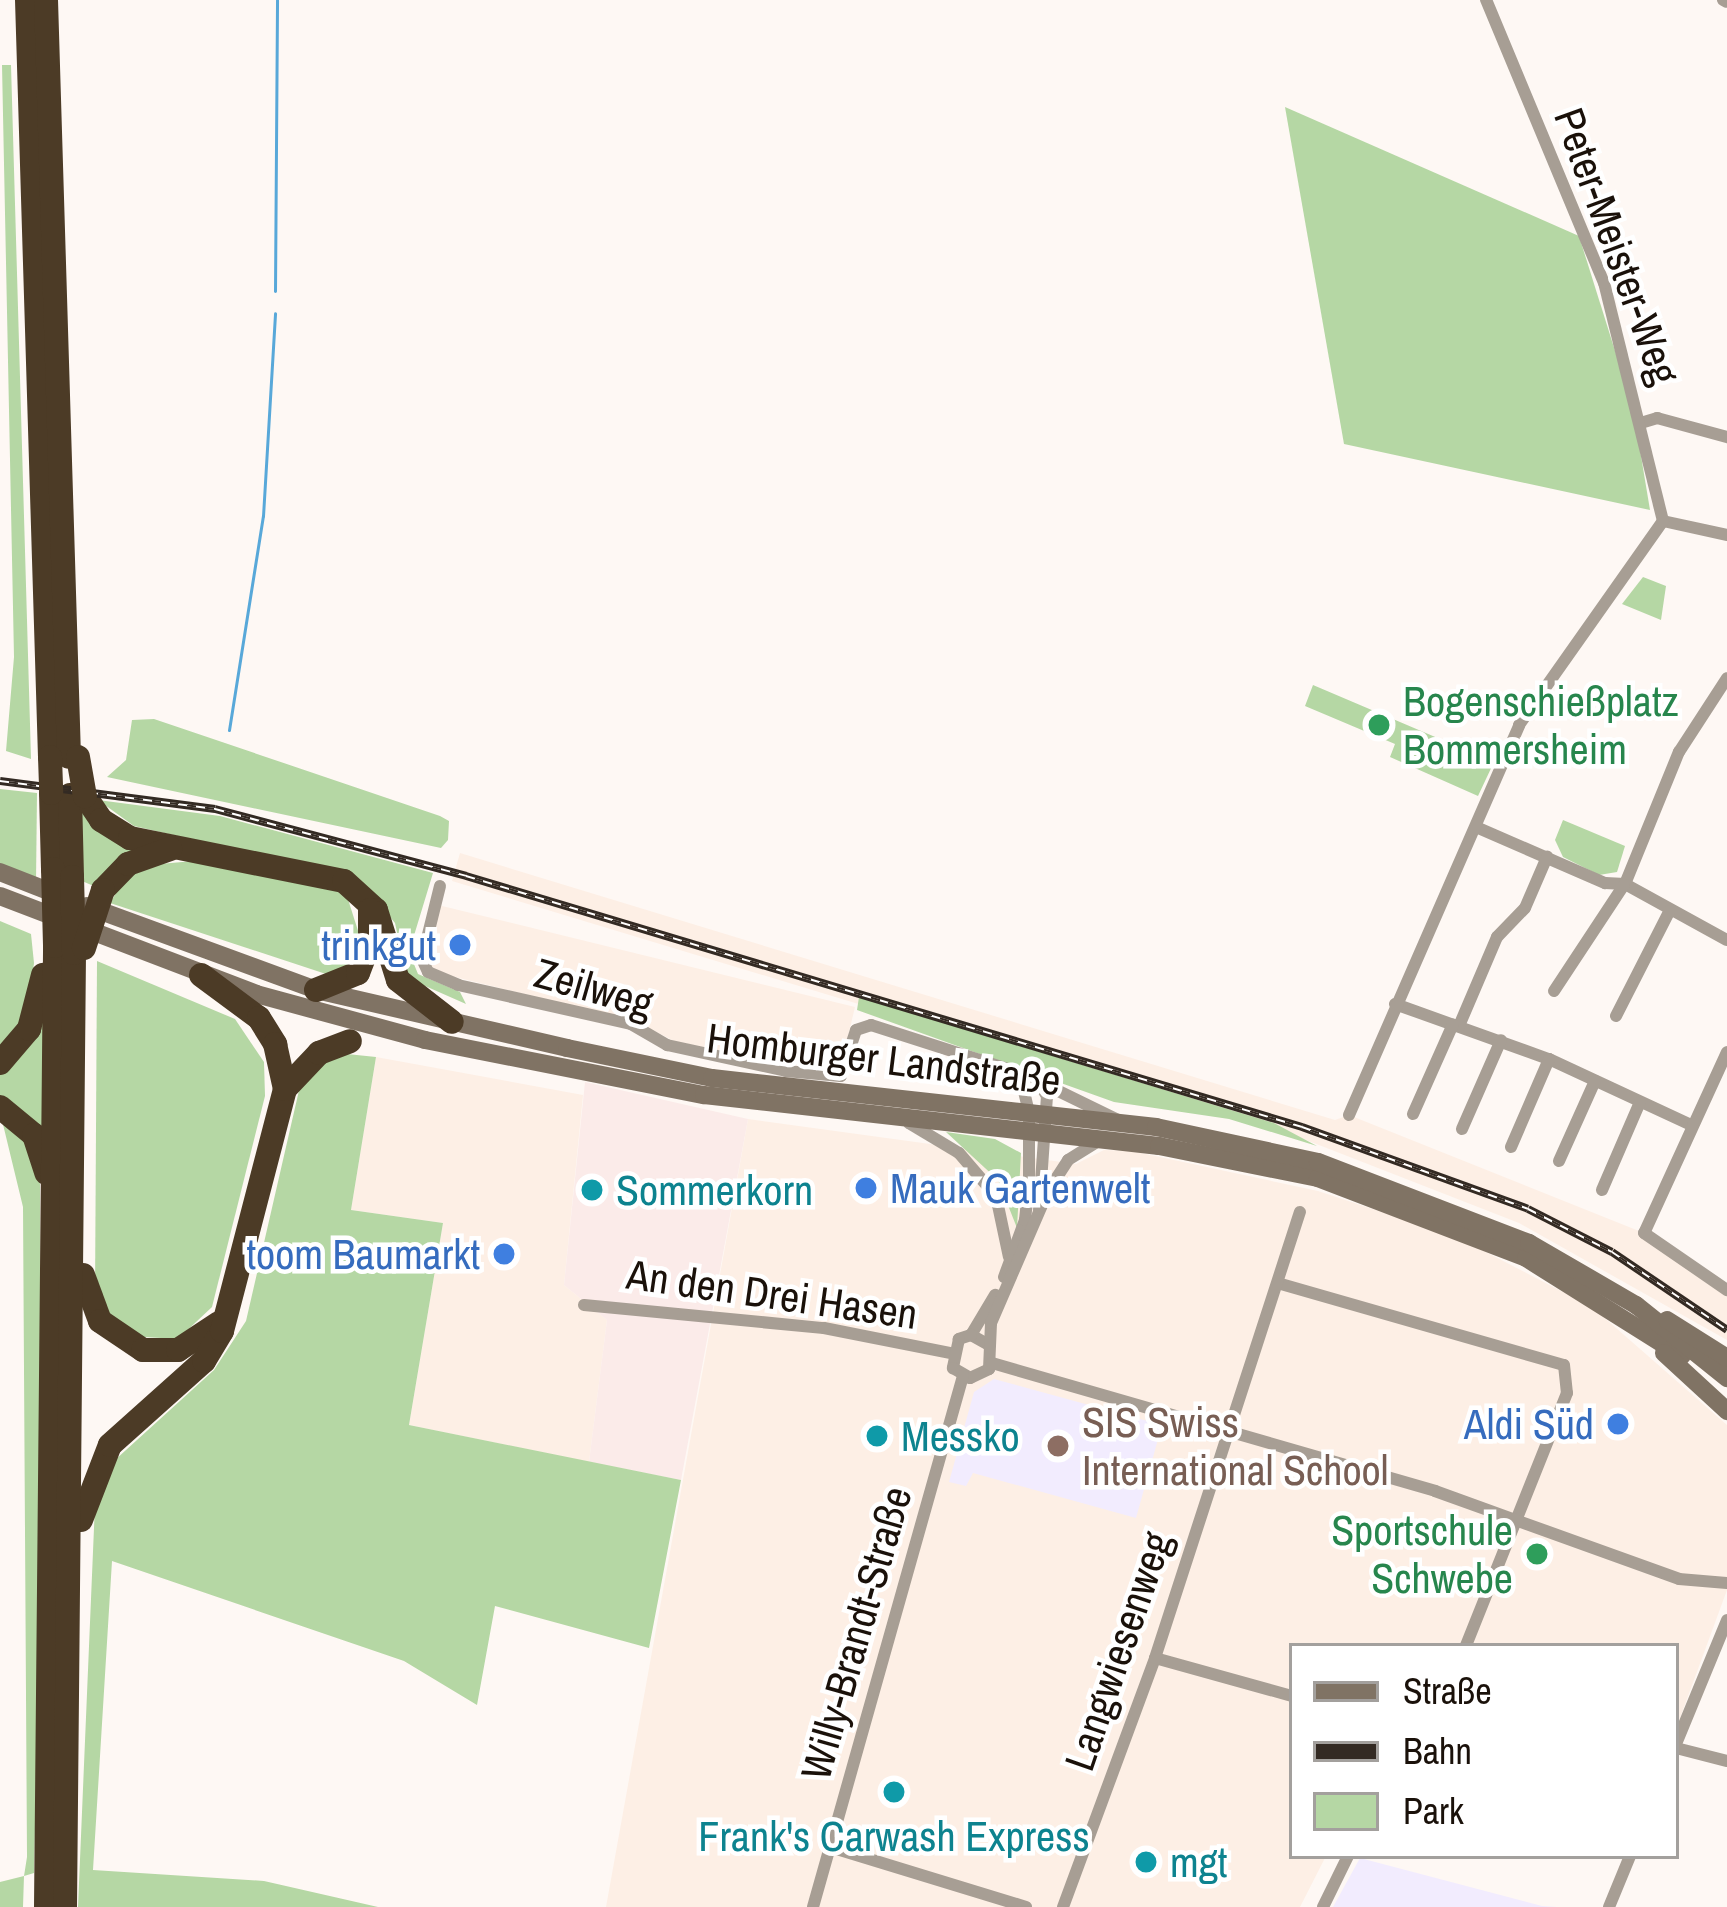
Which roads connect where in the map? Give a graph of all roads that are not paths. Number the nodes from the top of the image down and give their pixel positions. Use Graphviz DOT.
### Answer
graph roads {
  1 [pos="27,0"];
  2 [pos="46,0"];
  3 [pos="1486,0"];
  4 [pos="1644,422"];
  5 [pos="1727,437"];
  6 [pos="1663,521"];
  7 [pos="1727,535"];
  8 [pos="1727,678"];
  9 [pos="66,757"];
  10 [pos="68,795"];
  11 [pos="1476,826"];
  12 [pos="174,848"];
  13 [pos="1547,857"];
  14 [pos="0,872"];
  15 [pos="63,873"];
  16 [pos="1625,884"];
  17 [pos="440,886"];
  18 [pos="0,896"];
  19 [pos="364,897"];
  20 [pos="1669,912"];
  21 [pos="1727,940"];
  22 [pos="65,950"];
  23 [pos="200,975"];
  24 [pos="316,990"];
  25 [pos="1554,991"];
  26 [pos="1395,1004"];
  27 [pos="1616,1016"];
  28 [pos="452,1022"];
  29 [pos="1456,1025"];
  30 [pos="425,1040"];
  31 [pos="1501,1040"];
  32 [pos="350,1041"];
  33 [pos="1727,1052"];
  34 [pos="1549,1059"];
  35 [pos="0,1063"];
  36 [pos="1004,1070"];
  37 [pos="1595,1081"];
  38 [pos="1042,1083"];
  39 [pos="285,1089"];
  40 [pos="1640,1102"];
  41 [pos="0,1107"];
  42 [pos="1413,1114"];
  43 [pos="1348,1115"];
  44 [pos="909,1123"];
  45 [pos="1125,1123"];
  46 [pos="1038,1124"];
  47 [pos="1690,1125"];
  48 [pos="1462,1129"];
  49 [pos="1101,1139"];
  50 [pos="1511,1147"];
  51 [pos="1559,1161"];
  52 [pos="1601,1190"];
  53 [pos="1039,1210"];
  54 [pos="1300,1212"];
  55 [pos="64,1224"];
  56 [pos="1008,1268"];
  57 [pos="1281,1284"];
  58 [pos="1727,1290"];
  59 [pos="584,1305"];
  60 [pos="230,1306"];
  61 [pos="1630,1311"];
  62 [pos="971,1335"];
  63 [pos="989,1345"];
  64 [pos="950,1353"];
  65 [pos="1727,1358"];
  66 [pos="992,1363"];
  67 [pos="963,1376"];
  68 [pos="1727,1378"];
  69 [pos="1727,1393"];
  70 [pos="1727,1411"];
  71 [pos="1229,1429"];
  72 [pos="1518,1518"];
  73 [pos="71,1563"];
  74 [pos="1727,1583"];
  75 [pos="1727,1620"];
  76 [pos="1467,1643"];
  77 [pos="1155,1658"];
  78 [pos="1289,1695"];
  79 [pos="1679,1739"];
  80 [pos="1679,1747"];
  81 [pos="1727,1761"];
  82 [pos="830,1847"];
  83 [pos="1347,1859"];
  84 [pos="1629,1859"];
  85 [pos="46,1907"];
  86 [pos="65,1907"];
  87 [pos="813,1907"];
  88 [pos="1026,1907"];
  89 [pos="1063,1907"];
  90 [pos="1323,1907"];
  91 [pos="1609,1907"];
  1 -- 9 [label="highway"];
  2 -- 9 [label="highway"];
  3 -- 4 [label="street, Peter-Meister-Weg"];
  4 -- 5 [label="street"];
  4 -- 6 [label="street, Peter-Meister-Weg"];
  6 -- 7 [label="street"];
  6 -- 11 [label="street"];
  8 -- 16 [label="street"];
  9 -- 10 [label="highway, bridge"];
  10 -- 12 [label="highway"];
  10 -- 15 [label="highway"];
  11 -- 13 [label="street"];
  11 -- 26 [label="street"];
  12 -- 19 [label="highway"];
  12 -- 22 [label="highway, bridge"];
  13 -- 16 [label="street"];
  13 -- 29 [label="street"];
  14 -- 24 [label="main road, Homburger Landstraße"];
  15 -- 22 [label="highway, bridge"];
  15 -- 22 [label="highway, bridge"];
  16 -- 20 [label="street"];
  16 -- 25 [label="street"];
  17 -- 36 [label="street, Zeilweg"];
  18 -- 23 [label="main road, Homburger Landstraße"];
  19 -- 24 [label="highway"];
  19 -- 28 [label="highway"];
  20 -- 21 [label="street"];
  20 -- 27 [label="street"];
  22 -- 35 [label="highway"];
  22 -- 55 [label="highway"];
  22 -- 55 [label="highway"];
  23 -- 30 [label="main road, Homburger Landstraße"];
  23 -- 39 [label="highway"];
  24 -- 28 [label="main road, Homburger Landstraße"];
  26 -- 29 [label="street"];
  26 -- 43 [label="street"];
  28 -- 46 [label="main road, Homburger Landstraße"];
  29 -- 31 [label="street"];
  29 -- 42 [label="street"];
  30 -- 32 [label="main road"];
  30 -- 44 [label="main road, Homburger Landstraße"];
  31 -- 34 [label="street"];
  31 -- 48 [label="street"];
  32 -- 39 [label="highway"];
  33 -- 47 [label="street"];
  34 -- 37 [label="street"];
  34 -- 50 [label="street"];
  36 -- 38 [label="street, Zeilweg"];
  36 -- 46 [label="street"];
  37 -- 40 [label="street"];
  37 -- 51 [label="street"];
  38 -- 45 [label="street, Zeilweg"];
  38 -- 46 [label="street"];
  39 -- 60 [label="highway"];
  40 -- 47 [label="street"];
  40 -- 52 [label="street"];
  41 -- 55 [label="highway"];
  44 -- 46 [label="main road, Homburger Landstraße"];
  44 -- 56 [label="street"];
  45 -- 46 [label="main road, Homburger Landstraße"];
  45 -- 61 [label="main road, Homburger Landstraße"];
  46 -- 49 [label="main road, Homburger Landstraße"];
  46 -- 53 [label="street"];
  46 -- 56 [label="street"];
  47 -- 58 [label="street"];
  49 -- 53 [label="street"];
  49 -- 61 [label="main road, Homburger Landstraße"];
  53 -- 63 [label="street"];
  54 -- 57 [label="street, Langwiesenweg"];
  55 -- 60 [label="highway"];
  55 -- 73 [label="highway"];
  55 -- 85 [label="highway"];
  56 -- 62 [label="street"];
  57 -- 71 [label="street, Langwiesenweg"];
  57 -- 72 [label="street"];
  59 -- 64 [label="street, An den Drei Hasen"];
  60 -- 73 [label="highway"];
  61 -- 65 [label="main road"];
  61 -- 68 [label="main road, Homburger Landstraße"];
  61 -- 69 [label="main road, Homburger Landstraße"];
  61 -- 70 [label="main road"];
  62 -- 63 [label="street"];
  62 -- 64 [label="street"];
  63 -- 66 [label="street"];
  64 -- 67 [label="street"];
  66 -- 67 [label="street"];
  66 -- 71 [label="street"];
  67 -- 82 [label="street, Willy-Brandt-Straße"];
  71 -- 72 [label="street"];
  71 -- 77 [label="street, Langwiesenweg"];
  72 -- 74 [label="street"];
  72 -- 76 [label="street"];
  73 -- 86 [label="highway"];
  75 -- 79 [label="street"];
  77 -- 78 [label="street"];
  77 -- 89 [label="street, Langwiesenweg"];
  80 -- 81 [label="street"];
  82 -- 87 [label="street, Willy-Brandt-Straße"];
  82 -- 88 [label="street"];
  83 -- 90 [label="street"];
  84 -- 91 [label="street"];
}
